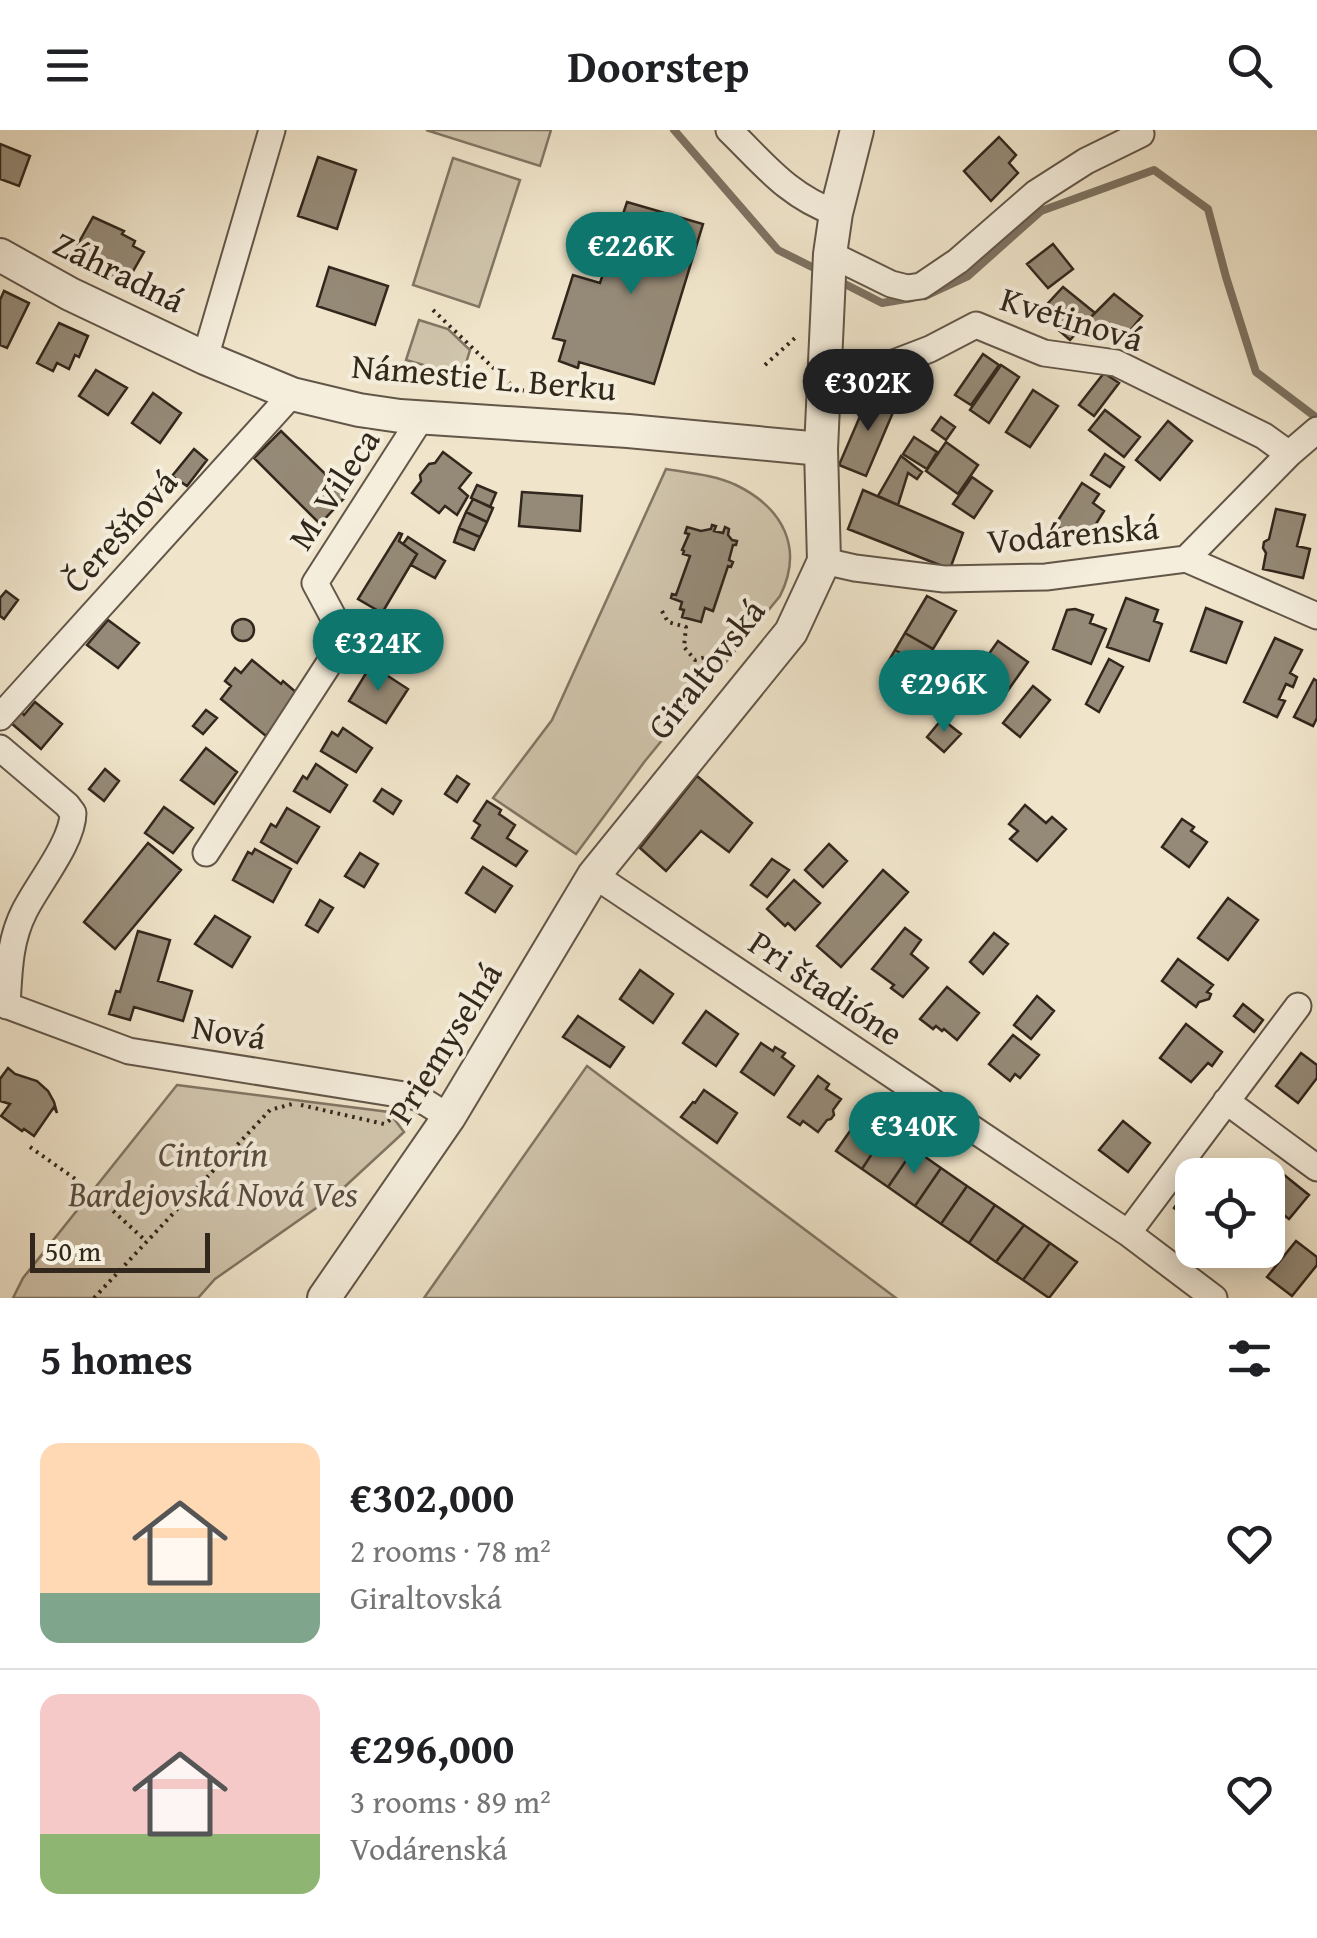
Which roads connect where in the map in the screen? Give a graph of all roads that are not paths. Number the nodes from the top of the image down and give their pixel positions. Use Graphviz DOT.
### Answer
graph roads {
  1 [pos="272,130"];
  2 [pos="728,130"];
  3 [pos="857,130"];
  4 [pos="1142,134"];
  5 [pos="836,213"];
  6 [pos="830,254"];
  7 [pos="0,256"];
  8 [pos="205,358"];
  9 [pos="824,369"];
  10 [pos="292,394"];
  11 [pos="422,418"];
  12 [pos="1304,441"];
  13 [pos="821,449"];
  14 [pos="1186,559"];
  15 [pos="824,561"];
  16 [pos="1317,616"];
  17 [pos="0,717"];
  18 [pos="0,748"];
  19 [pos="206,853"];
  20 [pos="594,876"];
  21 [pos="3,1004"];
  22 [pos="1298,1006"];
  23 [pos="1226,1101"];
  24 [pos="449,1116"];
  25 [pos="1317,1168"];
  26 [pos="1128,1233"];
  27 [pos="324,1298"];
  28 [pos="1214,1298"];
  1 -- 8 [label="street"];
  2 -- 5 [label="street"];
  3 -- 5 [label="street, Giraltovská"];
  4 -- 6 [label="street"];
  5 -- 6 [label="street, Giraltovská"];
  6 -- 9 [label="street, Giraltovská"];
  7 -- 8 [label="street, Záhradná"];
  8 -- 10 [label="street, Námestie L. Berku"];
  9 -- 12 [label="street, Kvetinová"];
  9 -- 13 [label="street, Giraltovská"];
  10 -- 11 [label="street, Námestie L. Berku"];
  10 -- 17 [label="street, Čerešňová"];
  11 -- 13 [label="street, Námestie L. Berku"];
  11 -- 19 [label="street, M. Vileca"];
  12 -- 14 [label="street"];
  13 -- 15 [label="street, Giraltovská"];
  14 -- 15 [label="street, Vodárenská"];
  14 -- 16 [label="street, Vodárenská"];
  15 -- 20 [label="street, Giraltovská"];
  18 -- 21 [label="street"];
  20 -- 24 [label="street, Priemyselná"];
  20 -- 26 [label="street, Pri štadióne"];
  21 -- 24 [label="street, Nová"];
  22 -- 23 [label="street"];
  23 -- 25 [label="street"];
  23 -- 26 [label="street"];
  24 -- 27 [label="street, Priemyselná"];
  26 -- 28 [label="street, Pri štadióne"];
}
